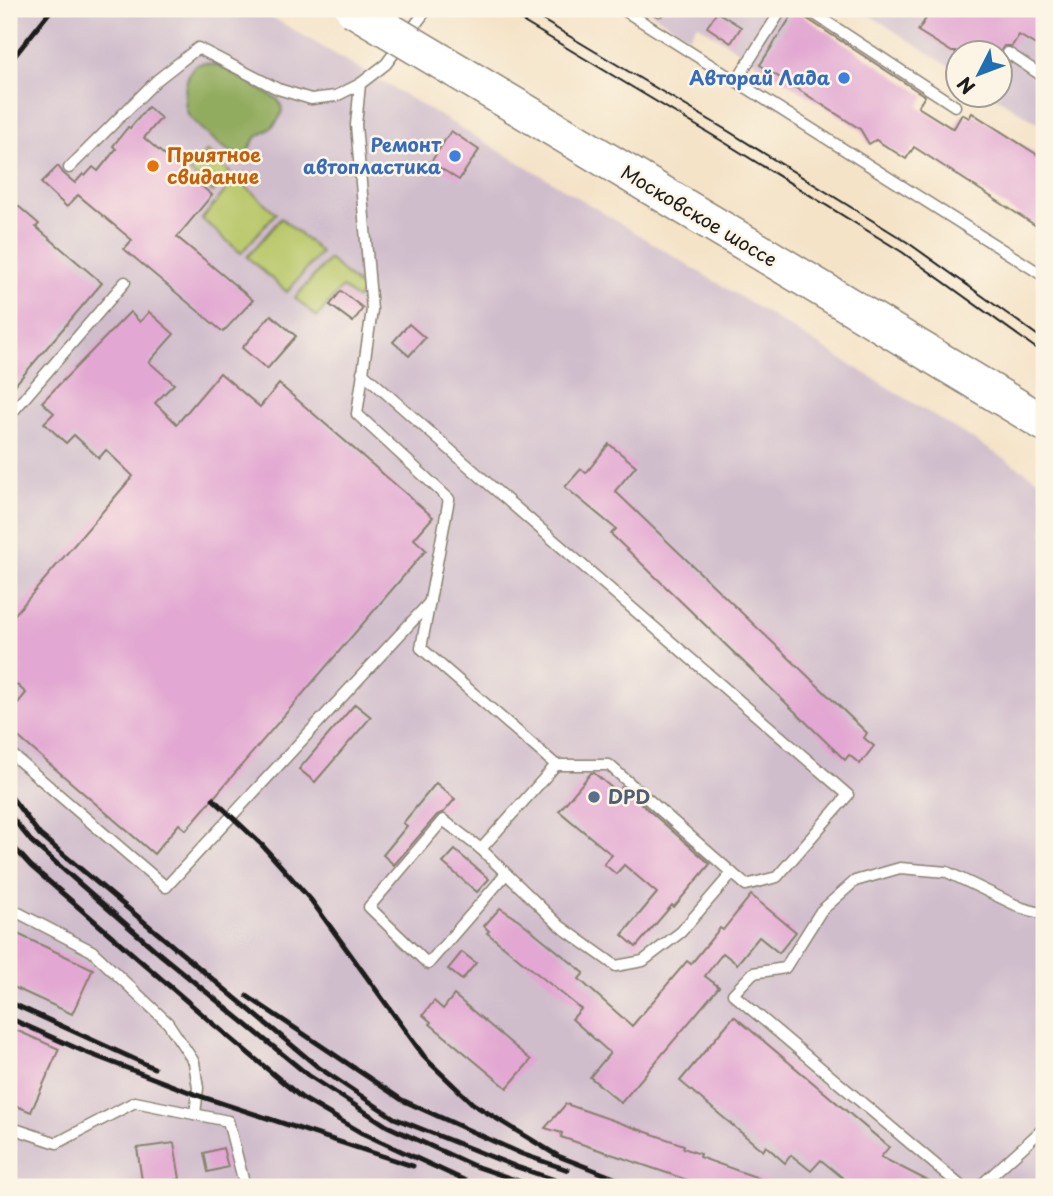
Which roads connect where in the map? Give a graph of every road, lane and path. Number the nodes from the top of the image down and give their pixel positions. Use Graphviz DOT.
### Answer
graph roads {
  1 [pos="353,9"];
  2 [pos="427,9"];
  3 [pos="622,9"];
  4 [pos="782,9"];
  5 [pos="807,9"];
  6 [pos="1014,57"];
  7 [pos="1044,77"];
  8 [pos="736,81"];
  9 [pos="360,84"];
  10 [pos="944,99"];
  11 [pos="69,168"];
  12 [pos="1044,276"];
  13 [pos="125,282"];
  14 [pos="362,372"];
  15 [pos="9,416"];
  16 [pos="1044,423"];
  17 [pos="430,602"];
  18 [pos="9,752"];
  19 [pos="556,765"];
  20 [pos="481,849"];
  21 [pos="732,873"];
  22 [pos="506,874"];
  23 [pos="9,908"];
  24 [pos="1044,914"];
  25 [pos="195,1114"];
  26 [pos="9,1127"];
  27 [pos="1044,1128"];
  28 [pos="245,1187"];
  29 [pos="962,1187"];
  30 [pos="979,1187"];
  1 -- 16 [label="main road, Московское шоссе, bridge"];
  2 -- 9 [label="lane"];
  3 -- 8 [label="lane"];
  4 -- 8 [label="lane"];
  5 -- 10 [label="lane"];
  6 -- 7 [label="lane"];
  8 -- 12 [label="lane"];
  9 -- 11 [label="lane"];
  9 -- 14 [label="lane"];
  13 -- 15 [label="lane"];
  14 -- 17 [label="lane"];
  14 -- 21 [label="lane"];
  17 -- 18 [label="lane"];
  17 -- 19 [label="lane"];
  19 -- 20 [label="lane"];
  19 -- 21 [label="lane"];
  20 -- 22 [label="lane"];
  20 -- 22 [label="lane"];
  21 -- 22 [label="lane"];
  23 -- 25 [label="lane"];
  24 -- 29 [label="lane"];
  25 -- 26 [label="lane"];
  25 -- 28 [label="lane"];
  27 -- 30 [label="lane"];
}
